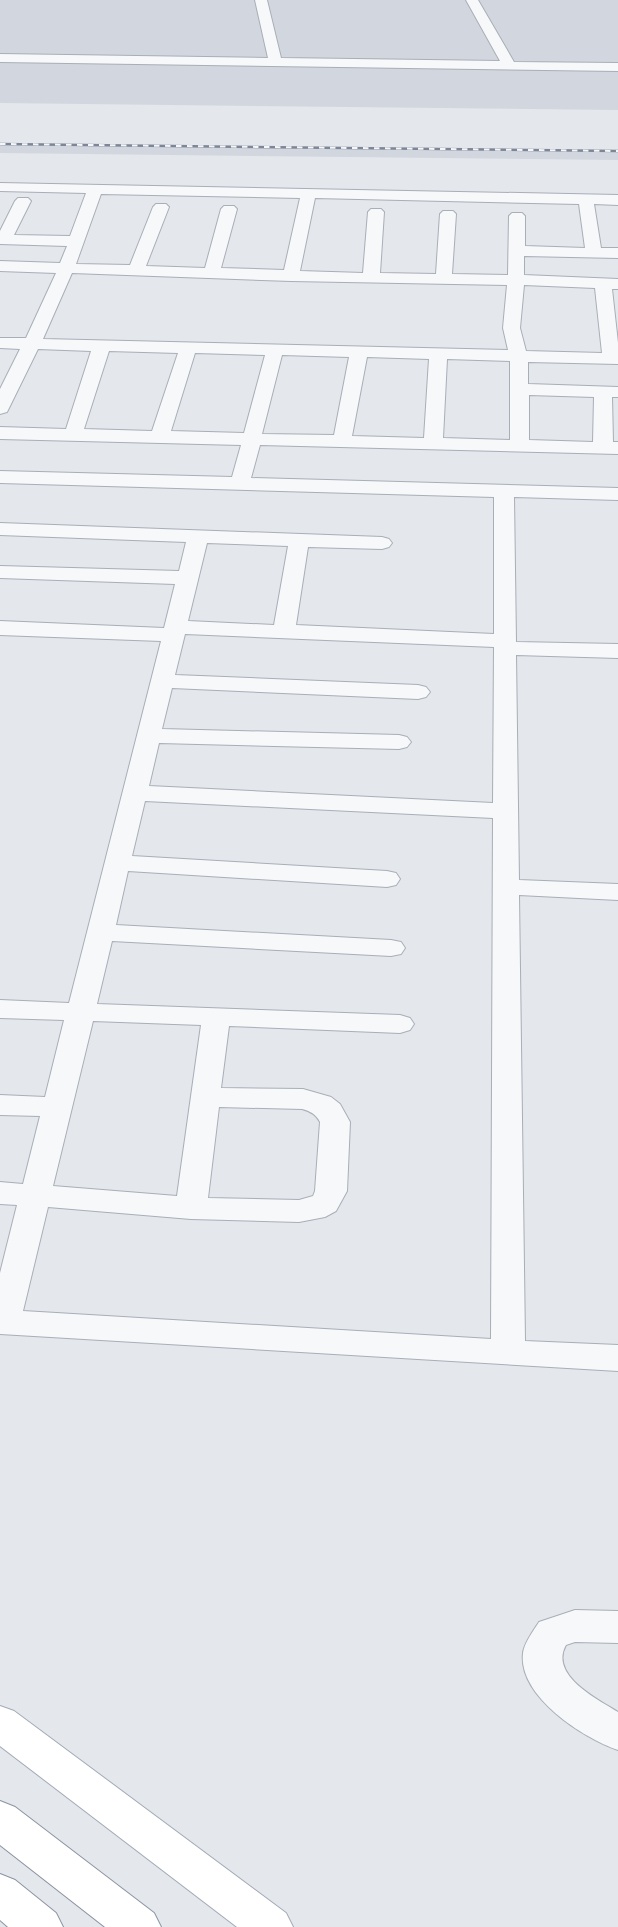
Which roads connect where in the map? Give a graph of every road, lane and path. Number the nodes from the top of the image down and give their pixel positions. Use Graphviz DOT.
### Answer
graph roads {
  1 [pos="261,0"];
  2 [pos="472,0"];
  3 [pos="0,58"];
  4 [pos="275,62"];
  5 [pos="509,65"];
  6 [pos="618,66"];
  7 [pos="0,187"];
  8 [pos="309,193"];
  9 [pos="93,196"];
  10 [pos="0,200"];
  11 [pos="586,200"];
  12 [pos="618,200"];
  13 [pos="23,201"];
  14 [pos="161,206"];
  15 [pos="229,209"];
  16 [pos="376,212"];
  17 [pos="448,214"];
  18 [pos="517,216"];
  19 [pos="2,239"];
  20 [pos="76,241"];
  21 [pos="516,251"];
  22 [pos="594,252"];
  23 [pos="618,253"];
  24 [pos="0,266"];
  25 [pos="65,268"];
  26 [pos="136,271"];
  27 [pos="212,273"];
  28 [pos="291,276"];
  29 [pos="371,278"];
  30 [pos="444,279"];
  31 [pos="516,280"];
  32 [pos="610,284"];
  33 [pos="0,343"];
  34 [pos="31,343"];
  35 [pos="102,345"];
  36 [pos="188,348"];
  37 [pos="275,350"];
  38 [pos="359,352"];
  39 [pos="438,354"];
  40 [pos="519,356"];
  41 [pos="614,359"];
  42 [pos="7,377"];
  43 [pos="520,389"];
  44 [pos="610,392"];
  45 [pos="0,408"];
  46 [pos="610,426"];
  47 [pos="0,433"];
  48 [pos="73,435"];
  49 [pos="160,437"];
  50 [pos="252,439"];
  51 [pos="342,441"];
  52 [pos="433,443"];
  53 [pos="520,446"];
  54 [pos="610,448"];
  55 [pos="0,476"];
  56 [pos="240,483"];
  57 [pos="504,491"];
  58 [pos="618,494"];
  59 [pos="0,528"];
  60 [pos="198,536"];
  61 [pos="299,540"];
  62 [pos="382,543"];
  63 [pos="0,572"];
  64 [pos="187,578"];
  65 [pos="0,628"];
  66 [pos="174,631"];
  67 [pos="284,632"];
  68 [pos="505,645"];
  69 [pos="618,651"];
  70 [pos="162,681"];
  71 [pos="418,692"];
  72 [pos="148,736"];
  73 [pos="399,742"];
  74 [pos="135,793"];
  75 [pos="506,811"];
  76 [pos="117,863"];
  77 [pos="387,879"];
  78 [pos="506,887"];
  79 [pos="618,892"];
  80 [pos="100,932"];
  81 [pos="391,948"];
  82 [pos="0,1009"];
  83 [pos="81,1012"];
  84 [pos="216,1017"];
  85 [pos="400,1024"];
  86 [pos="206,1097"];
  87 [pos="0,1104"];
  88 [pos="57,1108"];
  89 [pos="0,1193"];
  90 [pos="35,1196"];
  91 [pos="191,1208"];
  92 [pos="2,1322"];
  93 [pos="508,1352"];
  94 [pos="618,1358"];
  95 [pos="618,1628"];
  96 [pos="0,1723"];
  97 [pos="618,1733"];
  98 [pos="0,1820"];
  99 [pos="0,1894"];
  100 [pos="41,1927"];
  101 [pos="138,1927"];
  102 [pos="272,1927"];
  1 -- 4 [label="street"];
  2 -- 5 [label="street"];
  3 -- 4 [label="street"];
  4 -- 5 [label="street"];
  5 -- 6 [label="street"];
  7 -- 9 [label="street"];
  8 -- 9 [label="street"];
  8 -- 11 [label="street"];
  8 -- 28 [label="street"];
  9 -- 13 [label="street"];
  9 -- 20 [label="street"];
  10 -- 13 [label="street"];
  11 -- 12 [label="street"];
  11 -- 22 [label="street"];
  13 -- 19 [label="street"];
  14 -- 26 [label="street"];
  15 -- 27 [label="street"];
  16 -- 29 [label="street"];
  17 -- 30 [label="street"];
  18 -- 21 [label="street"];
  19 -- 20 [label="street"];
  20 -- 25 [label="street"];
  21 -- 22 [label="street"];
  21 -- 31 [label="street"];
  22 -- 23 [label="street"];
  24 -- 25 [label="street"];
  25 -- 26 [label="street"];
  25 -- 34 [label="street"];
  26 -- 27 [label="street"];
  27 -- 28 [label="street"];
  28 -- 29 [label="street"];
  29 -- 30 [label="street"];
  30 -- 31 [label="street"];
  31 -- 32 [label="street"];
  31 -- 40 [label="street"];
  32 -- 41 [label="street"];
  33 -- 34 [label="street"];
  34 -- 35 [label="street"];
  34 -- 42 [label="street"];
  35 -- 36 [label="street"];
  35 -- 48 [label="street"];
  36 -- 37 [label="street"];
  36 -- 49 [label="street"];
  37 -- 38 [label="street"];
  37 -- 50 [label="street"];
  38 -- 39 [label="street"];
  38 -- 51 [label="street"];
  39 -- 40 [label="street"];
  39 -- 52 [label="street"];
  40 -- 41 [label="street"];
  40 -- 43 [label="street"];
  42 -- 45 [label="street"];
  43 -- 44 [label="street"];
  43 -- 53 [label="street"];
  44 -- 46 [label="street"];
  46 -- 54 [label="street"];
  47 -- 48 [label="street"];
  48 -- 49 [label="street"];
  49 -- 50 [label="street"];
  50 -- 51 [label="street"];
  50 -- 56 [label="street"];
  51 -- 52 [label="street"];
  52 -- 53 [label="street"];
  53 -- 54 [label="street"];
  55 -- 56 [label="street"];
  56 -- 57 [label="street"];
  57 -- 58 [label="street"];
  57 -- 68 [label="street"];
  59 -- 60 [label="street"];
  60 -- 61 [label="street"];
  60 -- 64 [label="street"];
  61 -- 62 [label="street"];
  61 -- 67 [label="street"];
  63 -- 64 [label="street"];
  64 -- 66 [label="street"];
  65 -- 66 [label="street"];
  66 -- 67 [label="street"];
  66 -- 70 [label="street"];
  67 -- 68 [label="street"];
  68 -- 69 [label="street"];
  68 -- 75 [label="street"];
  70 -- 71 [label="street"];
  70 -- 72 [label="street"];
  72 -- 73 [label="street"];
  72 -- 74 [label="street"];
  74 -- 75 [label="street"];
  74 -- 76 [label="street"];
  75 -- 78 [label="street"];
  76 -- 77 [label="street"];
  76 -- 80 [label="street"];
  78 -- 79 [label="street"];
  78 -- 93 [label="street"];
  80 -- 81 [label="street"];
  80 -- 83 [label="street"];
  82 -- 83 [label="street"];
  83 -- 84 [label="street"];
  83 -- 88 [label="street"];
  84 -- 85 [label="street"];
  84 -- 86 [label="street"];
  86 -- 91 [label="street"];
  86 -- 91 [label="street"];
  87 -- 88 [label="street"];
  88 -- 90 [label="street"];
  89 -- 90 [label="street"];
  90 -- 91 [label="street"];
  90 -- 92 [label="street"];
  92 -- 93 [label="street"];
  93 -- 94 [label="street"];
  95 -- 97 [label="street"];
  96 -- 102 [label="main road"];
  98 -- 101 [label="main road"];
  99 -- 100 [label="main road"];
}
